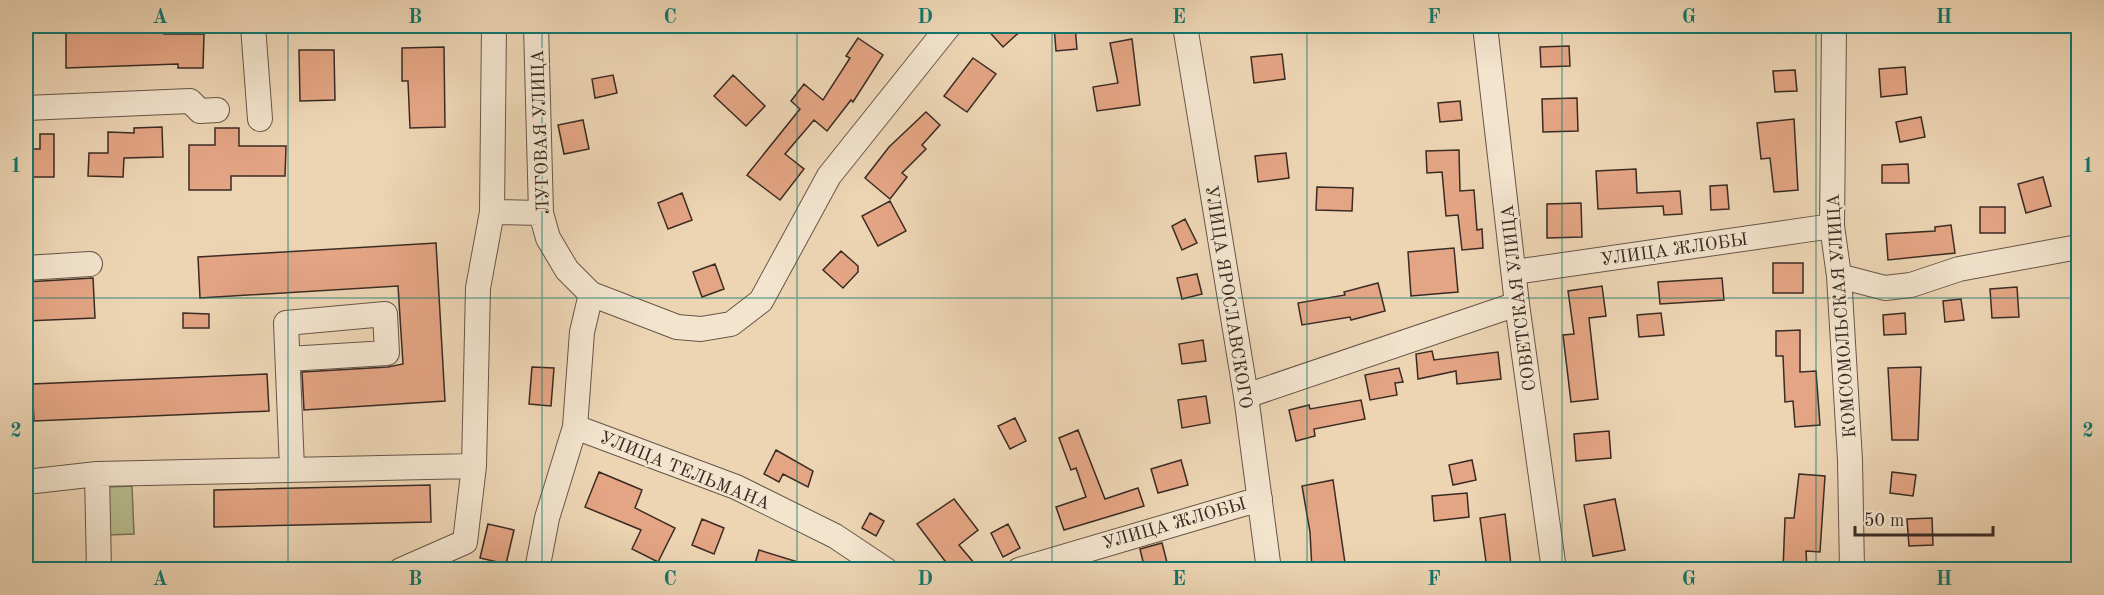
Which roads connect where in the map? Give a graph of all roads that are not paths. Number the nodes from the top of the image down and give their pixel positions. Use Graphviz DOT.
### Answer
graph roads {
  1 [pos="253,26"];
  2 [pos="494,26"];
  3 [pos="536,26"];
  4 [pos="949,26"];
  5 [pos="1185,26"];
  6 [pos="1485,26"];
  7 [pos="1834,26"];
  8 [pos="26,108"];
  9 [pos="217,110"];
  10 [pos="260,119"];
  11 [pos="492,212"];
  12 [pos="541,213"];
  13 [pos="1832,226"];
  14 [pos="2079,247"];
  15 [pos="90,264"];
  16 [pos="26,268"];
  17 [pos="1515,272"];
  18 [pos="1839,276"];
  19 [pos="591,294"];
  20 [pos="1517,304"];
  21 [pos="288,359"];
  22 [pos="1246,396"];
  23 [pos="575,427"];
  24 [pos="474,466"];
  25 [pos="292,470"];
  26 [pos="97,474"];
  27 [pos="26,482"];
  28 [pos="1260,499"];
  29 [pos="99,570"];
  30 [pos="401,570"];
  31 [pos="537,570"];
  32 [pos="886,570"];
  33 [pos="1019,570"];
  34 [pos="1269,570"];
  35 [pos="1554,570"];
  36 [pos="1852,570"];
  1 -- 10 [label="street"];
  2 -- 11 [label="street"];
  3 -- 12 [label="street, ЛУГОВАЯ УЛИЦА"];
  4 -- 19 [label="street"];
  5 -- 22 [label="street, УЛИЦА ЯРОСЛАВСКОГО"];
  6 -- 17 [label="street, СОВЕТСКАЯ УЛИЦА"];
  7 -- 13 [label="street, КОМСОМОЛЬСКАЯ УЛИЦА"];
  8 -- 9 [label="street"];
  11 -- 12 [label="street"];
  11 -- 24 [label="street"];
  12 -- 19 [label="street, ЛУГОВАЯ УЛИЦА"];
  13 -- 17 [label="street, УЛИЦА ЖЛОБЫ"];
  13 -- 18 [label="street, КОМСОМОЛЬСКАЯ УЛИЦА"];
  14 -- 18 [label="street"];
  15 -- 16 [label="street"];
  17 -- 20 [label="street, СОВЕТСКАЯ УЛИЦА"];
  18 -- 36 [label="street, КОМСОМОЛЬСКАЯ УЛИЦА"];
  19 -- 23 [label="street"];
  20 -- 22 [label="street"];
  20 -- 35 [label="street, СОВЕТСКАЯ УЛИЦА"];
  21 -- 25 [label="street"];
  22 -- 28 [label="street, УЛИЦА ЯРОСЛАВСКОГО"];
  23 -- 31 [label="street"];
  23 -- 32 [label="street, УЛИЦА ТЕЛЬМАНА"];
  24 -- 25 [label="street"];
  24 -- 30 [label="street"];
  25 -- 26 [label="street"];
  26 -- 27 [label="street"];
  26 -- 29 [label="street"];
  28 -- 33 [label="street, УЛИЦА ЖЛОБЫ"];
  28 -- 34 [label="street, УЛИЦА ЯРОСЛАВСКОГО"];
}
